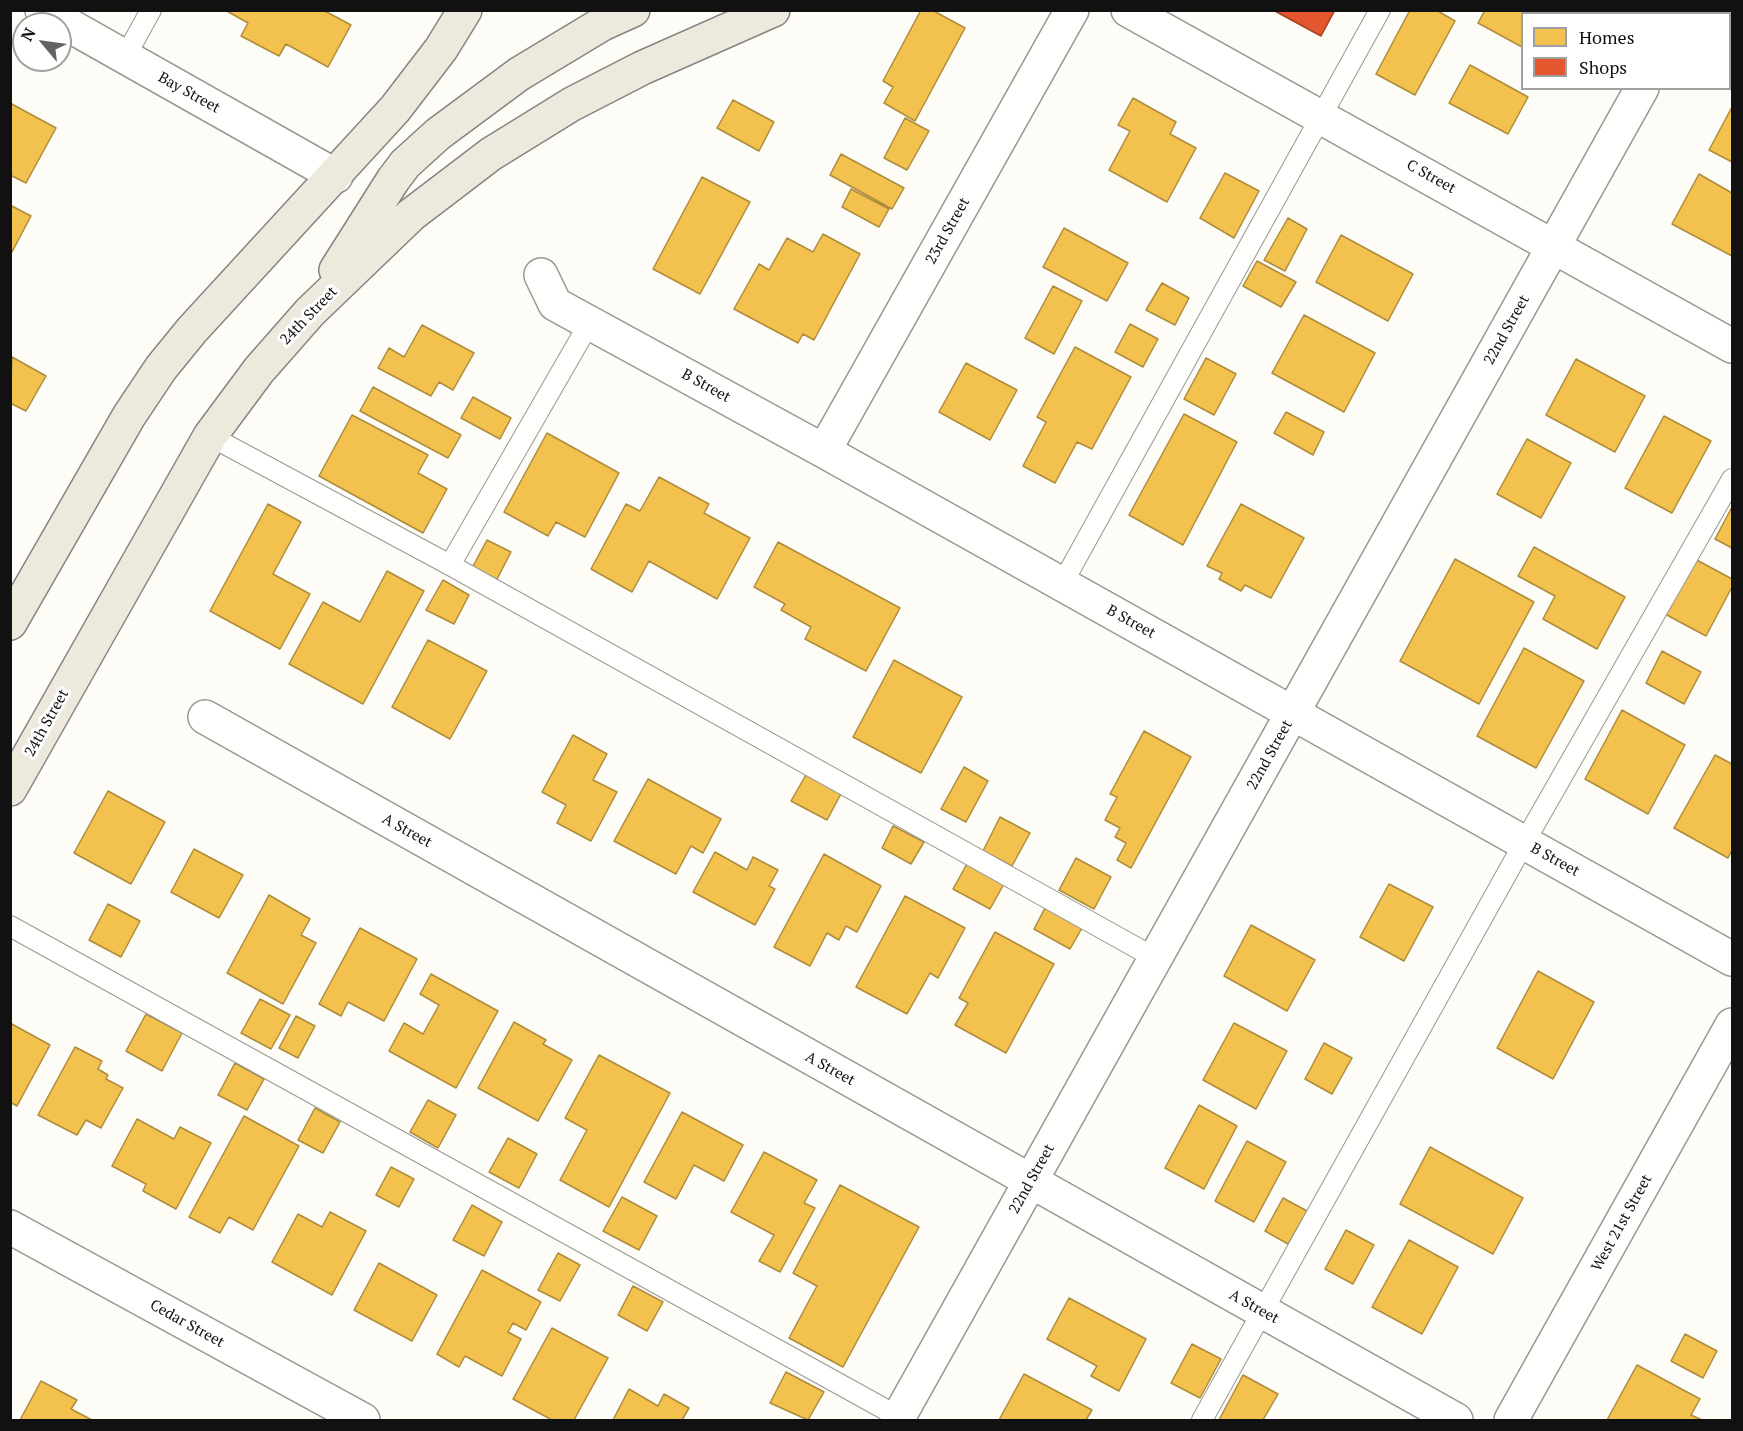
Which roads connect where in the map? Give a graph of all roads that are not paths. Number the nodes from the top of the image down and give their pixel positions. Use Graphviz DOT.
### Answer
graph roads {
  1 [pos="42,10"];
  2 [pos="151,10"];
  3 [pos="465,10"];
  4 [pos="633,10"];
  5 [pos="773,10"];
  6 [pos="1072,10"];
  7 [pos="1128,10"];
  8 [pos="1380,10"];
  9 [pos="125,57"];
  10 [pos="1641,90"];
  11 [pos="1322,116"];
  12 [pos="336,176"];
  13 [pos="1554,246"];
  14 [pos="541,275"];
  15 [pos="310,312"];
  16 [pos="590,322"];
  17 [pos="1732,346"];
  18 [pos="210,436"];
  19 [pos="825,451"];
  20 [pos="1732,479"];
  21 [pos="450,565"];
  22 [pos="1062,584"];
  23 [pos="14,609"];
  24 [pos="1293,713"];
  25 [pos="205,717"];
  26 [pos="10,789"];
  27 [pos="1524,843"];
  28 [pos="10,926"];
  29 [pos="1155,958"];
  30 [pos="1732,959"];
  31 [pos="1732,1025"];
  32 [pos="1030,1182"];
  33 [pos="10,1227"];
  34 [pos="1262,1312"];
  35 [pos="898,1419"];
  36 [pos="363,1420"];
  37 [pos="1202,1420"];
  38 [pos="1456,1420"];
  39 [pos="1511,1420"];
  1 -- 9 [label="street, Bay Street"];
  2 -- 9 [label="lane"];
  3 -- 12 [label="main road"];
  4 -- 15 [label="main road"];
  5 -- 15 [label="main road, 24th Street"];
  6 -- 19 [label="street, 23rd Street"];
  7 -- 11 [label="street, C Street"];
  8 -- 11 [label="lane"];
  9 -- 12 [label="street, Bay Street"];
  10 -- 13 [label="street, 22nd Street"];
  11 -- 13 [label="street, C Street"];
  11 -- 22 [label="lane"];
  12 -- 23 [label="main road"];
  13 -- 17 [label="street, C Street"];
  13 -- 24 [label="street, 22nd Street"];
  14 -- 16 [label="street, B Street"];
  15 -- 18 [label="main road, 24th Street"];
  16 -- 19 [label="street, B Street"];
  16 -- 21 [label="lane"];
  18 -- 21 [label="lane"];
  18 -- 26 [label="main road, 24th Street"];
  19 -- 22 [label="street, B Street"];
  20 -- 27 [label="lane"];
  21 -- 29 [label="lane"];
  22 -- 24 [label="street, B Street"];
  24 -- 27 [label="street, B Street"];
  24 -- 29 [label="street, 22nd Street"];
  25 -- 32 [label="street, A Street"];
  27 -- 30 [label="street, B Street"];
  27 -- 34 [label="lane"];
  28 -- 35 [label="lane"];
  29 -- 32 [label="street, 22nd Street"];
  31 -- 39 [label="street, West 21st Street"];
  32 -- 34 [label="street, A Street"];
  32 -- 35 [label="street, 22nd Street"];
  33 -- 36 [label="street, Cedar Street"];
  34 -- 37 [label="lane"];
  34 -- 38 [label="street, A Street"];
}
